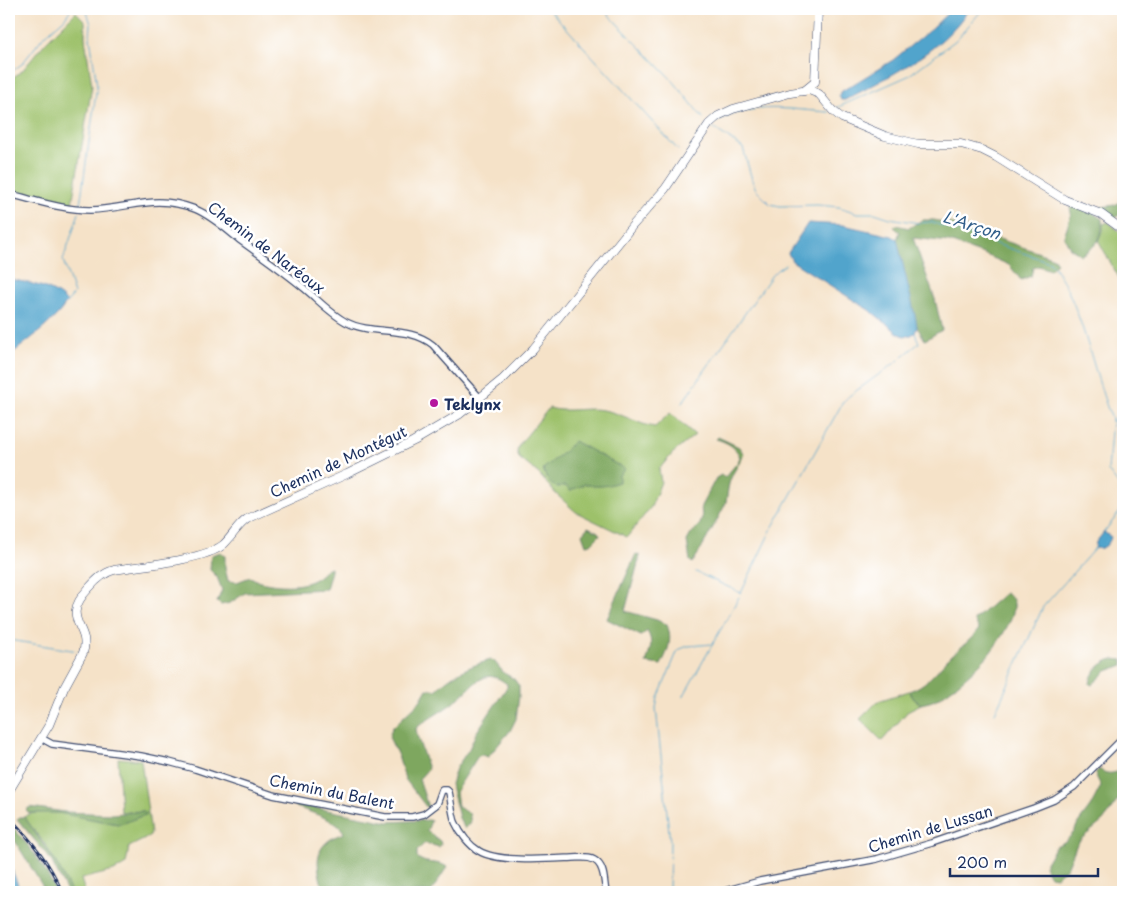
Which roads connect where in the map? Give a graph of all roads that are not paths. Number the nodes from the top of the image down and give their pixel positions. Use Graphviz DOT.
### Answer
graph roads {
  1 [pos="818,9"];
  2 [pos="815,78"];
  3 [pos="804,91"];
  4 [pos="823,99"];
  5 [pos="9,194"];
  6 [pos="1123,230"];
  7 [pos="480,398"];
  8 [pos="41,738"];
  9 [pos="1123,738"];
  10 [pos="9,790"];
  11 [pos="606,892"];
  12 [pos="721,892"];
  1 -- 2 [label="street"];
  2 -- 3 [label="street"];
  2 -- 4 [label="street"];
  3 -- 4 [label="street"];
  3 -- 7 [label="street, Chemin de Montégut"];
  4 -- 6 [label="street"];
  5 -- 7 [label="street, Chemin de Naréoux"];
  7 -- 8 [label="street, Chemin de Montégut"];
  8 -- 10 [label="street, Chemin de Montégut"];
  8 -- 11 [label="street, Chemin du Balent"];
  9 -- 12 [label="street, Chemin de Lussan"];
}
